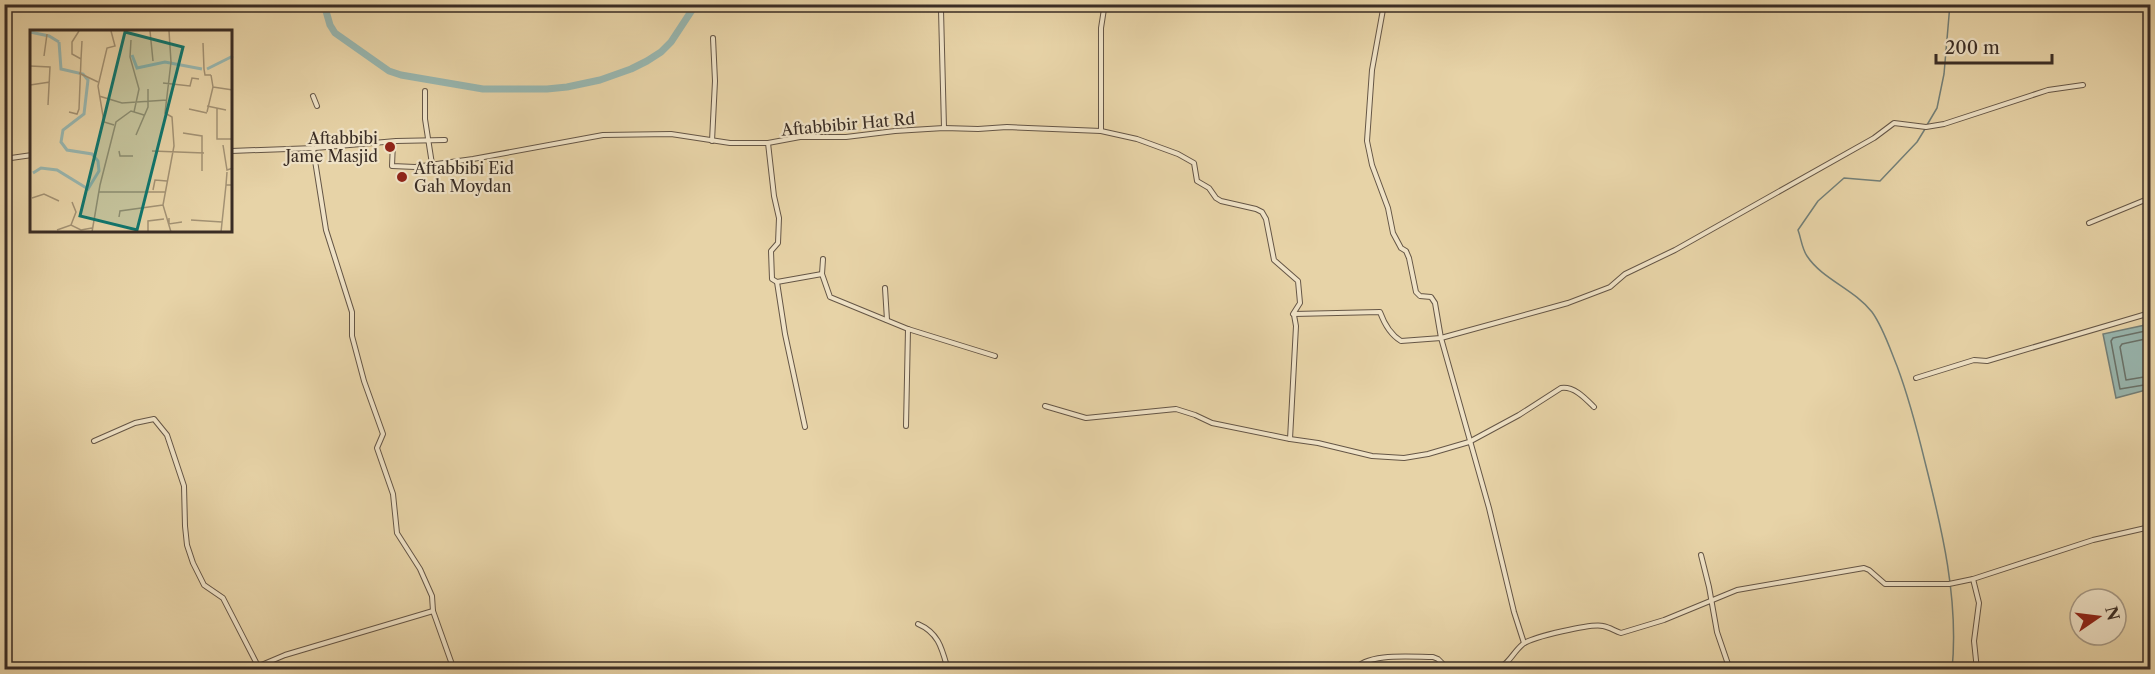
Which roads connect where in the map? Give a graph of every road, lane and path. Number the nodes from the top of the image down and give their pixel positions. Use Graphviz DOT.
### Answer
graph roads {
  1 [pos="1166,4"];
  2 [pos="1384,4"];
  3 [pos="941,10"];
  4 [pos="713,38"];
  5 [pos="2083,85"];
  6 [pos="425,91"];
  7 [pos="313,96"];
  8 [pos="317,106"];
  9 [pos="944,128"];
  10 [pos="1101,131"];
  11 [pos="428,140"];
  12 [pos="445,140"];
  13 [pos="712,141"];
  14 [pos="393,142"];
  15 [pos="768,143"];
  16 [pos="313,148"];
  17 [pos="232,151"];
  18 [pos="30,155"];
  19 [pos="4,159"];
  20 [pos="432,164"];
  21 [pos="2151,198"];
  22 [pos="2089,223"];
  23 [pos="823,259"];
  24 [pos="822,274"];
  25 [pos="777,282"];
  26 [pos="885,288"];
  27 [pos="2151,313"];
  28 [pos="1293,314"];
  29 [pos="887,320"];
  30 [pos="908,329"];
  31 [pos="1441,338"];
  32 [pos="995,356"];
  33 [pos="1916,378"];
  34 [pos="1045,406"];
  35 [pos="1594,407"];
  36 [pos="906,426"];
  37 [pos="805,427"];
  38 [pos="1290,439"];
  39 [pos="94,441"];
  40 [pos="1469,442"];
  41 [pos="2151,527"];
  42 [pos="1701,555"];
  43 [pos="1973,579"];
  44 [pos="1711,599"];
  45 [pos="433,611"];
  46 [pos="918,624"];
  47 [pos="1524,644"];
  48 [pos="260,668"];
  49 [pos="454,669"];
  50 [pos="948,669"];
  51 [pos="1354,669"];
  52 [pos="1449,669"];
  53 [pos="1491,669"];
  54 [pos="1730,669"];
  55 [pos="1977,669"];
  1 -- 10 [label="street"];
  2 -- 31 [label="street"];
  3 -- 9 [label="street"];
  4 -- 13 [label="street"];
  5 -- 31 [label="street"];
  6 -- 11 [label="street"];
  7 -- 8 [label="street"];
  9 -- 10 [label="street, Aftabbibir Hat Rd"];
  9 -- 15 [label="street, Aftabbibir Hat Rd"];
  10 -- 28 [label="street, Aftabbibir Hat Rd"];
  11 -- 12 [label="street"];
  11 -- 14 [label="street"];
  11 -- 20 [label="street"];
  13 -- 15 [label="street, Aftabbibir Hat Rd"];
  13 -- 20 [label="street, Aftabbibir Hat Rd"];
  14 -- 16 [label="street"];
  14 -- 20 [label="street, Aftabbibir Hat Rd"];
  15 -- 25 [label="street"];
  16 -- 17 [label="street"];
  16 -- 45 [label="street"];
  18 -- 19 [label="street"];
  21 -- 22 [label="street"];
  23 -- 24 [label="street"];
  24 -- 25 [label="street"];
  24 -- 29 [label="street"];
  25 -- 37 [label="street"];
  26 -- 29 [label="street"];
  27 -- 33 [label="street"];
  28 -- 31 [label="street"];
  28 -- 38 [label="street"];
  29 -- 30 [label="street"];
  30 -- 32 [label="street"];
  30 -- 36 [label="street"];
  31 -- 40 [label="street"];
  34 -- 38 [label="street"];
  35 -- 40 [label="street"];
  38 -- 40 [label="street"];
  39 -- 48 [label="street"];
  40 -- 47 [label="street"];
  41 -- 43 [label="street"];
  42 -- 44 [label="street"];
  43 -- 44 [label="street"];
  43 -- 55 [label="street"];
  44 -- 47 [label="street"];
  44 -- 54 [label="street"];
  45 -- 48 [label="street"];
  45 -- 49 [label="street"];
  46 -- 50 [label="street"];
  47 -- 53 [label="street"];
  51 -- 52 [label="street"];
}
